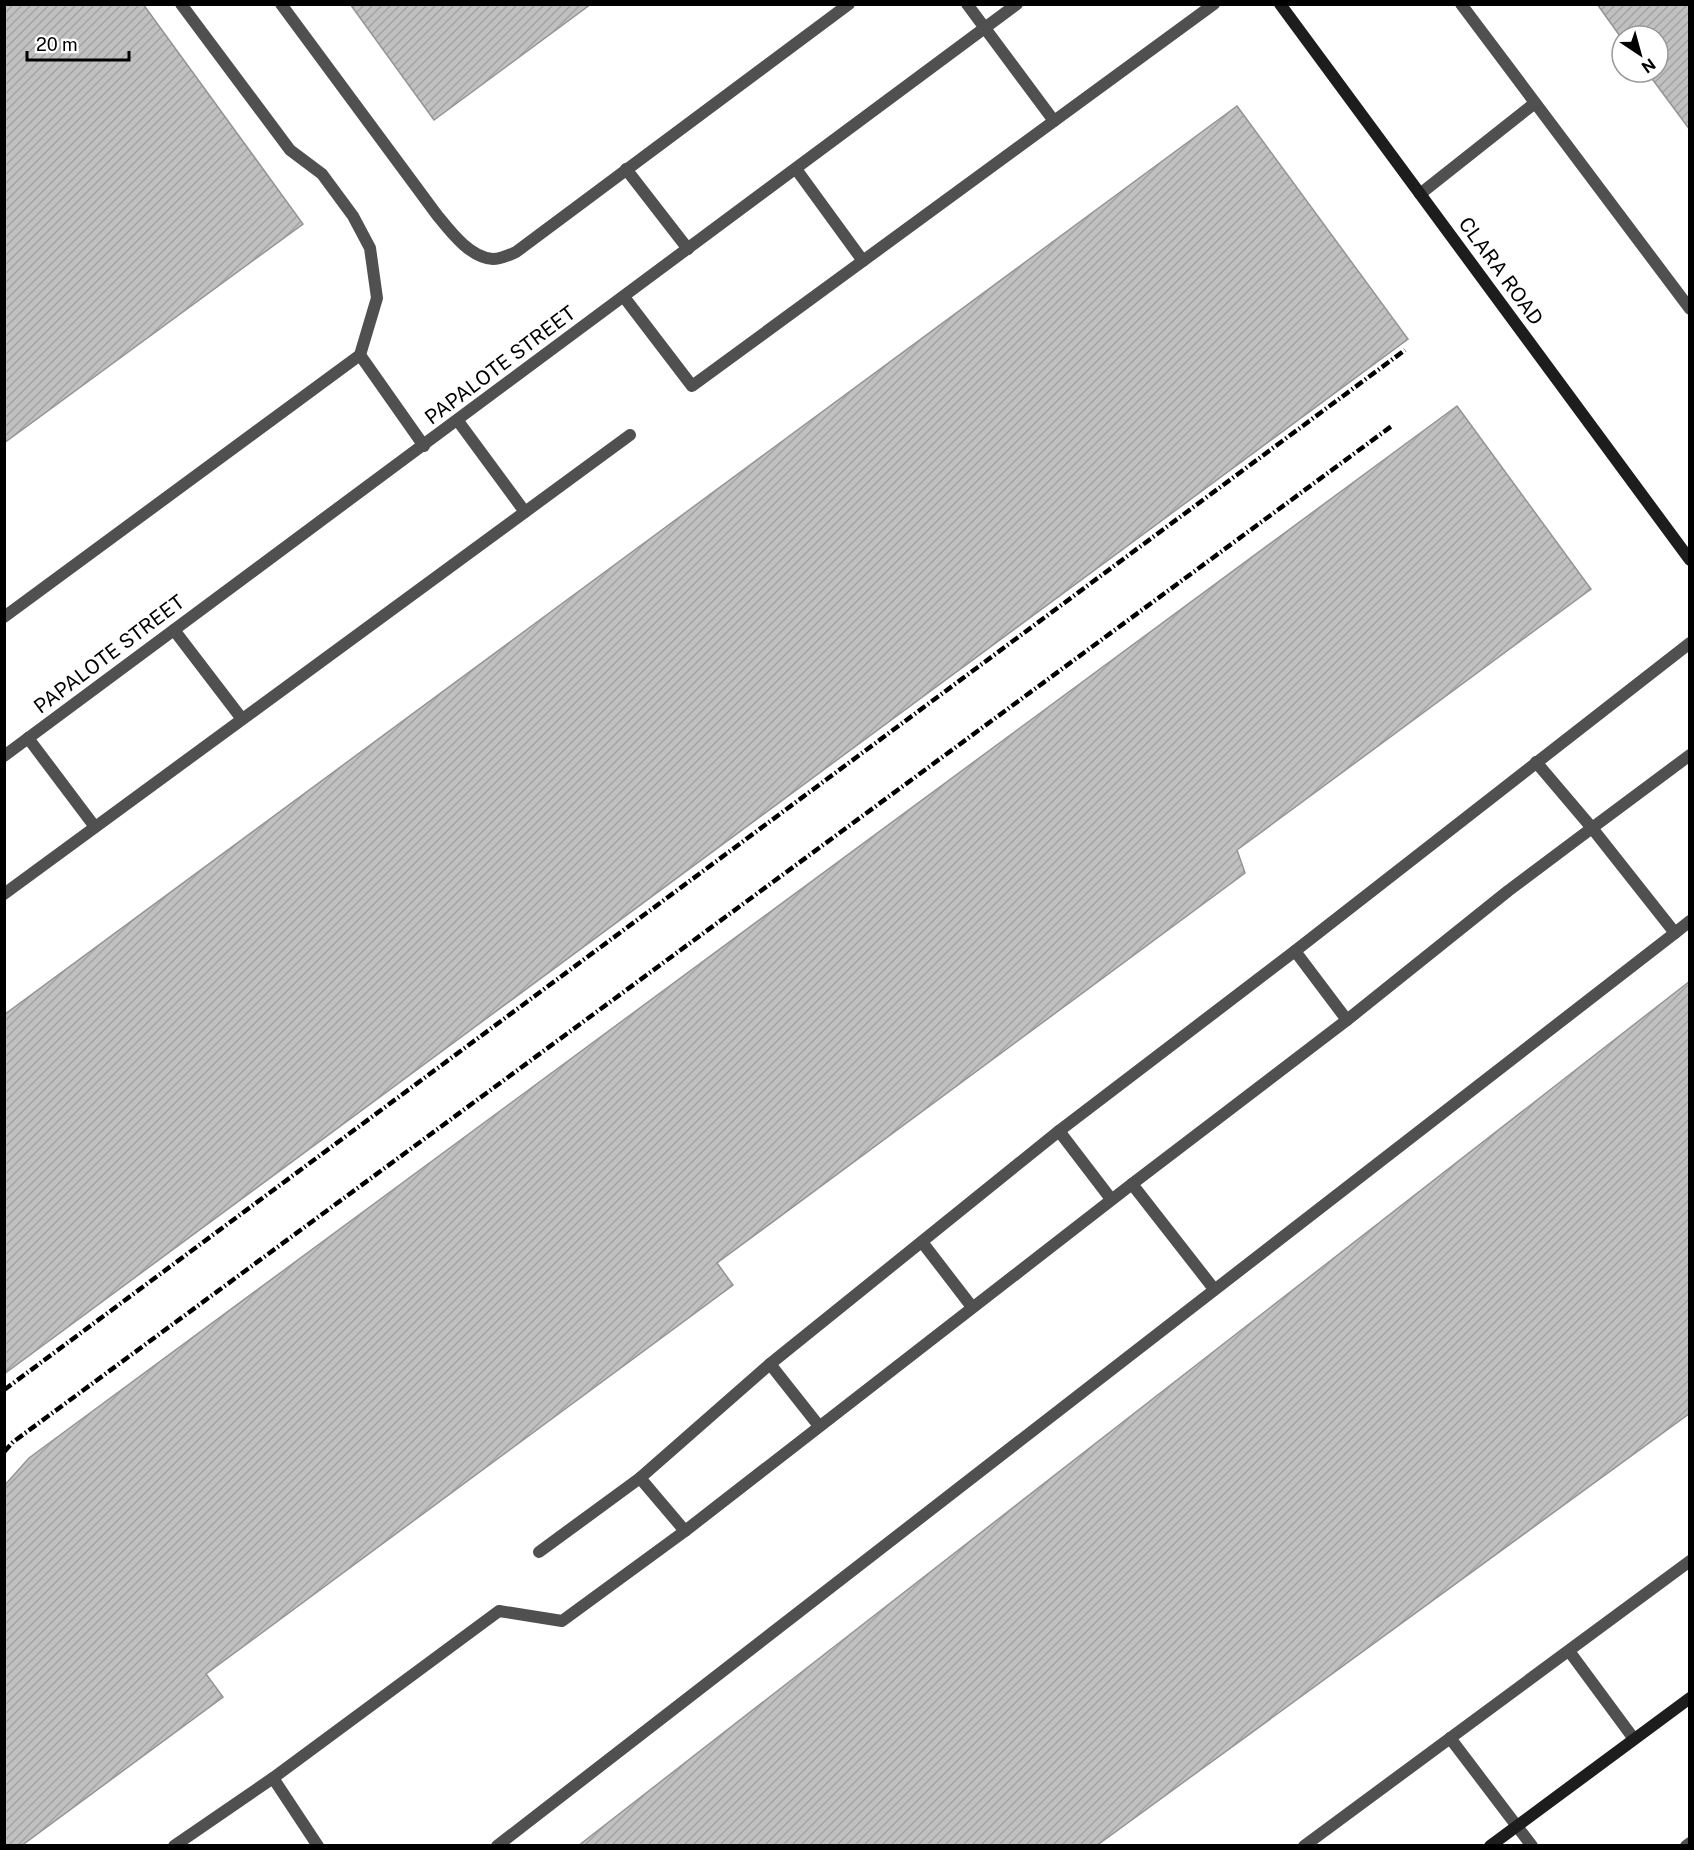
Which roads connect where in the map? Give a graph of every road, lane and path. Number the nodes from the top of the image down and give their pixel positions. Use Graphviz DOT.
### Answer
graph roads {
  1 [pos="181,4"];
  2 [pos="281,4"];
  3 [pos="849,4"];
  4 [pos="967,4"];
  5 [pos="1017,4"];
  6 [pos="1214,4"];
  7 [pos="1280,4"];
  8 [pos="1461,4"];
  9 [pos="985,28"];
  10 [pos="1535,103"];
  11 [pos="1054,121"];
  12 [pos="626,169"];
  13 [pos="796,169"];
  14 [pos="1420,194"];
  15 [pos="688,249"];
  16 [pos="863,261"];
  17 [pos="624,297"];
  18 [pos="1689,309"];
  19 [pos="360,355"];
  20 [pos="458,421"];
  21 [pos="630,435"];
  22 [pos="424,446"];
  23 [pos="525,512"];
  24 [pos="1689,560"];
  25 [pos="4,617"];
  26 [pos="174,630"];
  27 [pos="1689,643"];
  28 [pos="242,719"];
  29 [pos="28,738"];
  30 [pos="1689,754"];
  31 [pos="4,756"];
  32 [pos="1536,762"];
  33 [pos="95,827"];
  34 [pos="1592,828"];
  35 [pos="4,894"];
  36 [pos="1689,921"];
  37 [pos="1675,933"];
  38 [pos="1295,951"];
  39 [pos="1347,1020"];
  40 [pos="1059,1131"];
  41 [pos="1132,1184"];
  42 [pos="1111,1199"];
  43 [pos="922,1242"];
  44 [pos="1214,1289"];
  45 [pos="972,1307"];
  46 [pos="770,1364"];
  47 [pos="819,1426"];
  48 [pos="640,1478"];
  49 [pos="685,1531"];
  50 [pos="539,1552"];
  51 [pos="1689,1561"];
  52 [pos="1569,1651"];
  53 [pos="1689,1698"];
  54 [pos="1450,1738"];
  55 [pos="1634,1739"];
  56 [pos="273,1778"];
  57 [pos="1516,1826"];
  58 [pos="174,1845"];
  59 [pos="318,1845"];
  60 [pos="497,1845"];
  61 [pos="1304,1845"];
  62 [pos="1490,1845"];
  63 [pos="1532,1845"];
  1 -- 19 [label="street"];
  2 -- 12 [label="street"];
  3 -- 12 [label="street"];
  4 -- 9 [label="street"];
  5 -- 9 [label="street, PAPALOTE STREET"];
  6 -- 11 [label="street"];
  7 -- 14 [label="street, CLARA ROAD"];
  8 -- 10 [label="street"];
  9 -- 11 [label="street"];
  9 -- 13 [label="street, PAPALOTE STREET"];
  10 -- 14 [label="street"];
  10 -- 18 [label="street"];
  11 -- 16 [label="street"];
  12 -- 15 [label="street"];
  13 -- 15 [label="street, PAPALOTE STREET"];
  13 -- 16 [label="street"];
  14 -- 24 [label="street, CLARA ROAD"];
  15 -- 17 [label="street, PAPALOTE STREET"];
  16 -- 17 [label="street"];
  17 -- 20 [label="street, PAPALOTE STREET"];
  19 -- 22 [label="street"];
  19 -- 25 [label="street"];
  20 -- 22 [label="street, PAPALOTE STREET"];
  20 -- 23 [label="street"];
  21 -- 23 [label="street"];
  22 -- 26 [label="street, PAPALOTE STREET"];
  23 -- 28 [label="street"];
  26 -- 28 [label="street"];
  26 -- 29 [label="street, PAPALOTE STREET"];
  27 -- 32 [label="street"];
  28 -- 33 [label="street"];
  29 -- 31 [label="street, PAPALOTE STREET"];
  29 -- 33 [label="street"];
  30 -- 34 [label="street"];
  32 -- 34 [label="street"];
  32 -- 38 [label="street"];
  33 -- 35 [label="street"];
  34 -- 37 [label="street"];
  34 -- 39 [label="street"];
  36 -- 37 [label="street"];
  37 -- 44 [label="street"];
  38 -- 39 [label="street"];
  38 -- 40 [label="street"];
  39 -- 41 [label="street"];
  40 -- 42 [label="street"];
  40 -- 43 [label="street"];
  41 -- 42 [label="street"];
  41 -- 44 [label="street"];
  42 -- 45 [label="street"];
  43 -- 45 [label="street"];
  43 -- 46 [label="street"];
  44 -- 60 [label="street"];
  45 -- 47 [label="street"];
  46 -- 47 [label="street"];
  46 -- 48 [label="street"];
  47 -- 49 [label="street"];
  48 -- 49 [label="street"];
  48 -- 50 [label="street"];
  49 -- 56 [label="street"];
  51 -- 52 [label="street"];
  52 -- 54 [label="street"];
  52 -- 55 [label="street"];
  53 -- 55 [label="street"];
  54 -- 57 [label="street"];
  54 -- 61 [label="street"];
  55 -- 57 [label="street"];
  56 -- 58 [label="street"];
  56 -- 59 [label="street"];
  57 -- 62 [label="street"];
  57 -- 63 [label="street"];
}
